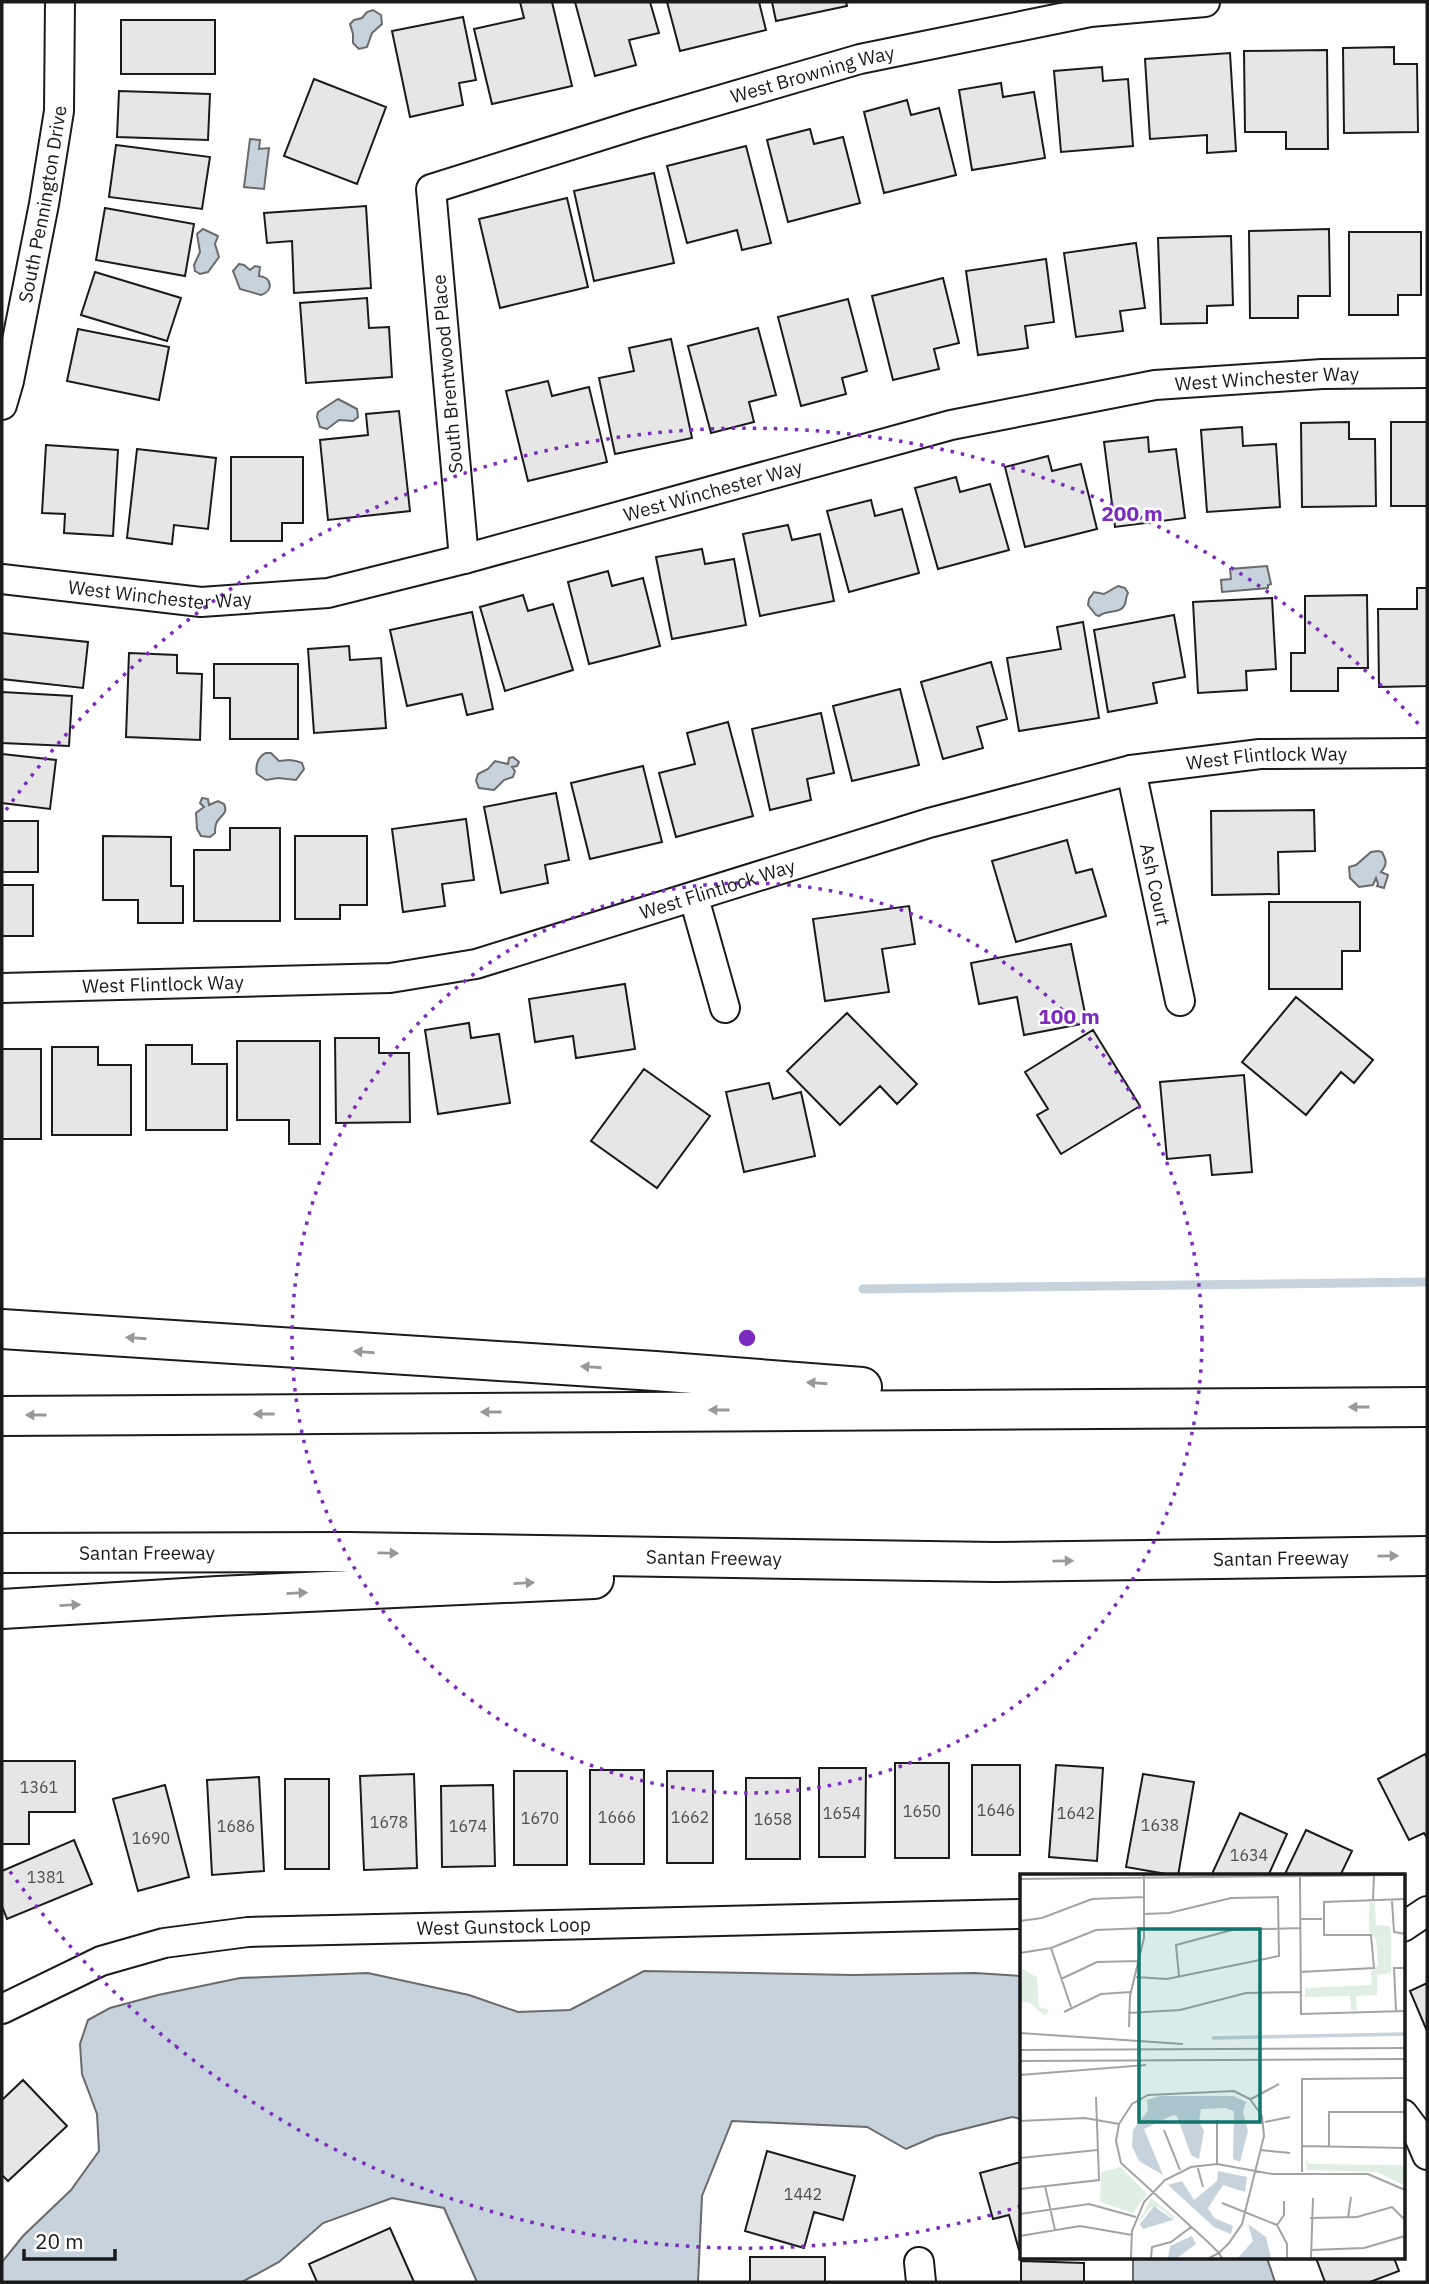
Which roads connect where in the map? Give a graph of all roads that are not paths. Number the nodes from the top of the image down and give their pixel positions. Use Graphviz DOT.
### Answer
graph roads {
  1 [pos="60,2"];
  2 [pos="1205,2"];
  3 [pos="431,189"];
  4 [pos="1427,373"];
  5 [pos="4,389"];
  6 [pos="464,559"];
  7 [pos="2,579"];
  8 [pos="1427,753"];
  9 [pos="1131,770"];
  10 [pos="694,898"];
  11 [pos="2,988"];
  12 [pos="1180,1001"];
  13 [pos="725,1008"];
  14 [pos="2,1329"];
  15 [pos="1130,1407"];
  16 [pos="1427,1407"];
  17 [pos="2,1416"];
  18 [pos="2,1553"];
  19 [pos="1427,1556"];
  20 [pos="995,1562"];
  21 [pos="2,1609"];
  22 [pos="1427,1911"];
  23 [pos="1020,1914"];
  24 [pos="1404,1926"];
  25 [pos="2,2009"];
  26 [pos="1404,2115"];
  27 [pos="1427,2155"];
  1 -- 5 [label="street, South Pennington Drive"];
  2 -- 3 [label="street, West Browning Way"];
  3 -- 6 [label="street, South Brentwood Place"];
  4 -- 6 [label="street, West Winchester Way"];
  6 -- 7 [label="street, West Winchester Way"];
  8 -- 9 [label="street, West Flintlock Way"];
  9 -- 10 [label="street, West Flintlock Way"];
  9 -- 12 [label="street, Ash Court"];
  10 -- 11 [label="street, West Flintlock Way"];
  10 -- 13 [label="street"];
  15 -- 14 [label="highway, one-way"];
  16 -- 15 [label="highway, one-way"];
  15 -- 17 [label="highway, one-way"];
  18 -- 20 [label="highway, Santan Freeway, one-way"];
  20 -- 19 [label="highway, Santan Freeway, one-way"];
  21 -- 20 [label="highway, one-way"];
  22 -- 24 [label="street"];
  23 -- 25 [label="street, West Gunstock Loop"];
  26 -- 27 [label="street"];
}
